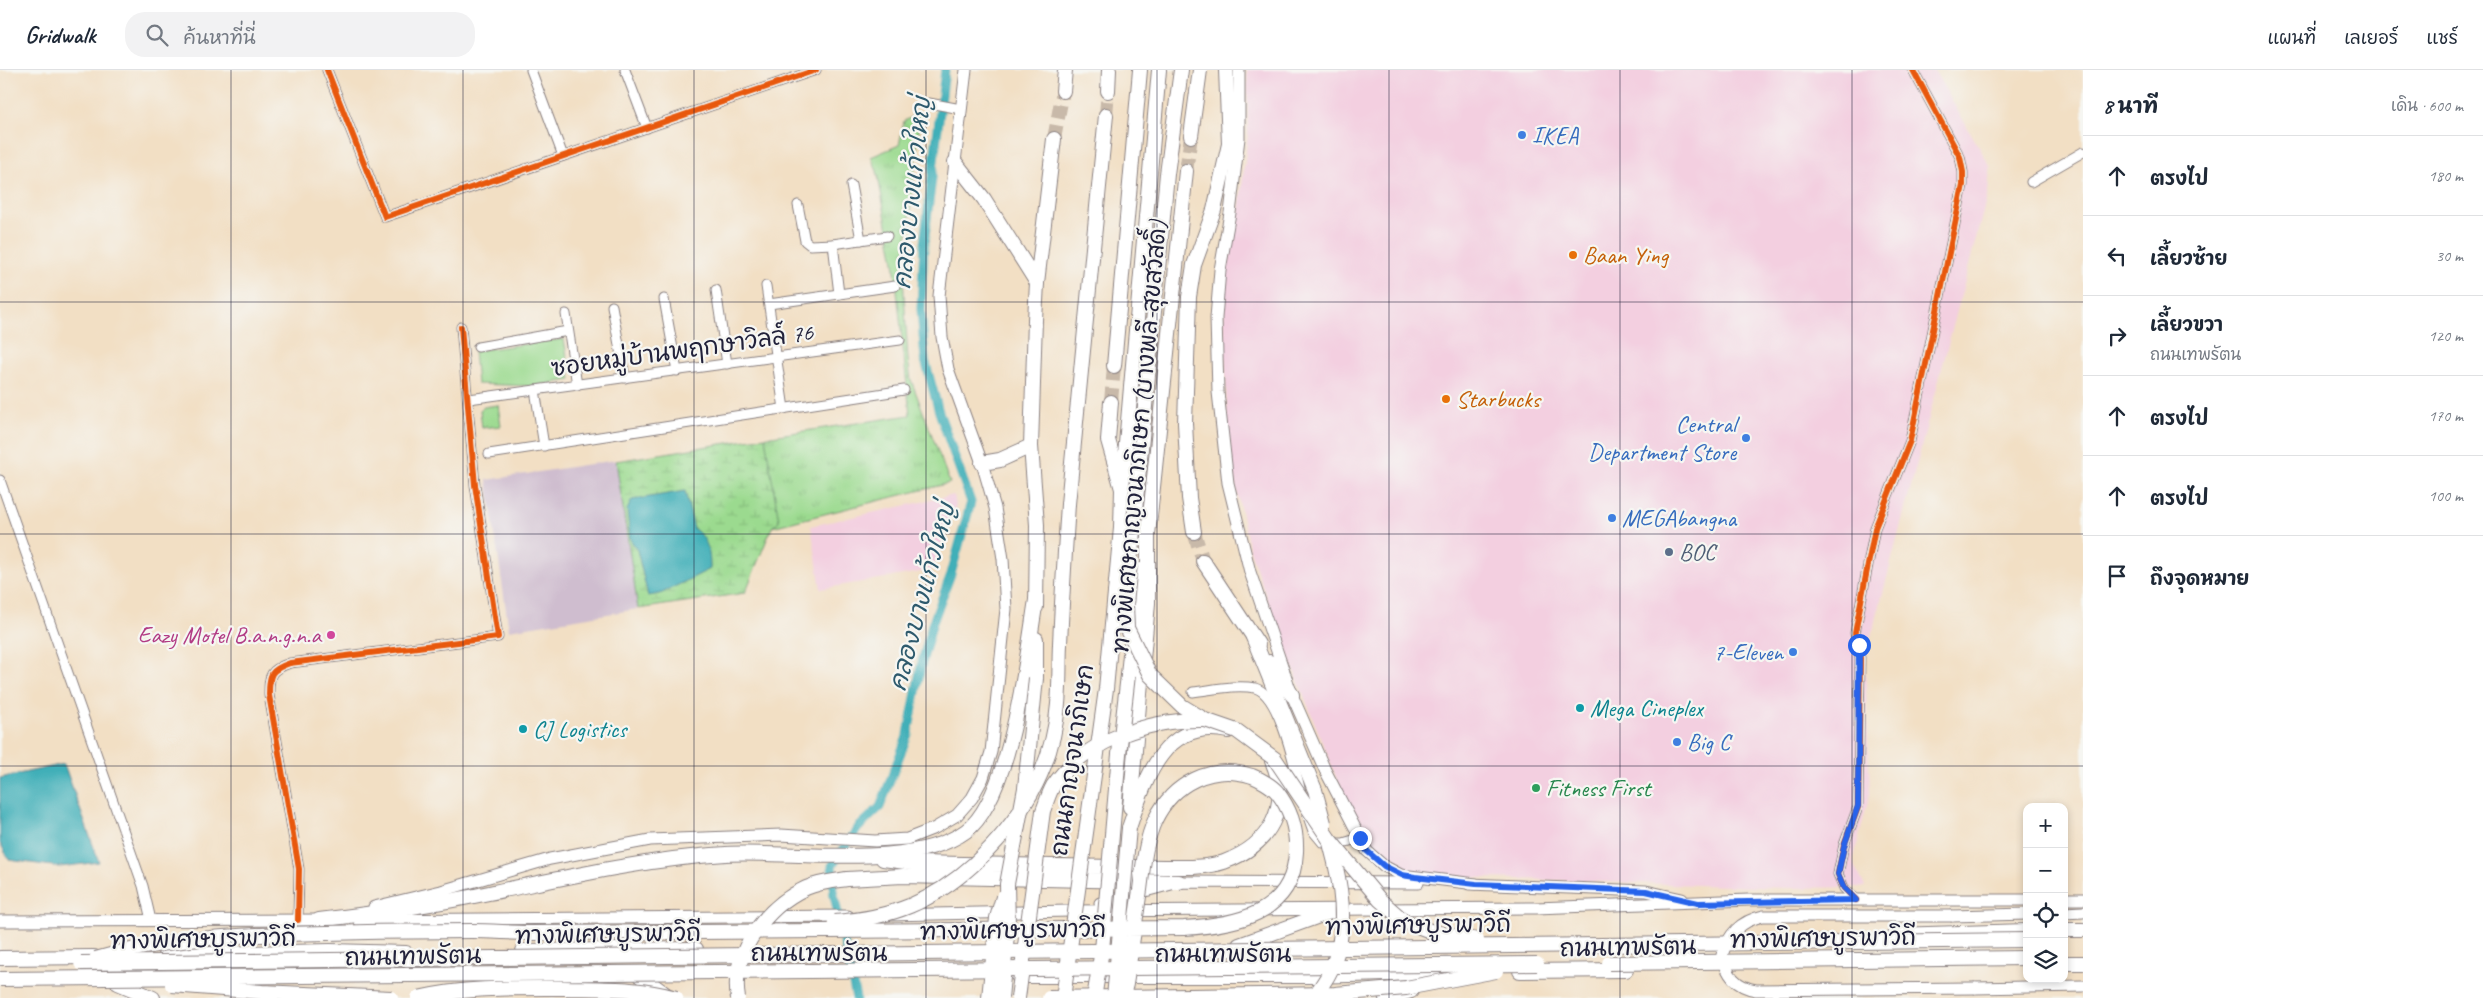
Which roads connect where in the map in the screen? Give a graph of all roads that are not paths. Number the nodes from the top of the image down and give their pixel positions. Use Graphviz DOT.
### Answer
graph roads {
  1 [pos="327,70"];
  2 [pos="531,70"];
  3 [pos="625,70"];
  4 [pos="816,70"];
  5 [pos="966,70"];
  6 [pos="1065,70"];
  7 [pos="1109,70"];
  8 [pos="1140,70"];
  9 [pos="1159,70"];
  10 [pos="1181,70"];
  11 [pos="1200,70"];
  12 [pos="1226,70"];
  13 [pos="1239,70"];
  14 [pos="1913,70"];
  15 [pos="1063,91"];
  16 [pos="1108,91"];
  17 [pos="929,103"];
  18 [pos="961,109"];
  19 [pos="1106,115"];
  20 [pos="647,128"];
  21 [pos="1191,136"];
  22 [pos="1054,139"];
  23 [pos="2083,152"];
  24 [pos="563,156"];
  25 [pos="955,162"];
  26 [pos="1186,171"];
  27 [pos="2031,182"];
  28 [pos="851,185"];
  29 [pos="798,205"];
  30 [pos="887,236"];
  31 [pos="861,240"];
  32 [pos="833,244"];
  33 [pos="1037,283"];
  34 [pos="766,286"];
  35 [pos="895,286"];
  36 [pos="716,290"];
  37 [pos="839,294"];
  38 [pos="664,299"];
  39 [pos="769,304"];
  40 [pos="612,306"];
  41 [pos="566,314"];
  42 [pos="461,327"];
  43 [pos="568,332"];
  44 [pos="900,340"];
  45 [pos="478,347"];
  46 [pos="776,357"];
  47 [pos="727,364"];
  48 [pos="1114,366"];
  49 [pos="677,371"];
  50 [pos="625,378"];
  51 [pos="577,385"];
  52 [pos="535,390"];
  53 [pos="904,390"];
  54 [pos="468,399"];
  55 [pos="1111,402"];
  56 [pos="784,409"];
  57 [pos="544,446"];
  58 [pos="1032,446"];
  59 [pos="489,454"];
  60 [pos="982,464"];
  61 [pos="0,480"];
  62 [pos="1122,489"];
  63 [pos="1121,528"];
  64 [pos="1194,532"];
  65 [pos="1203,561"];
  66 [pos="1036,600"];
  67 [pos="1253,637"];
  68 [pos="1135,676"];
  69 [pos="1192,692"];
  70 [pos="1292,695"];
  71 [pos="1205,720"];
  72 [pos="1129,828"];
  73 [pos="1360,838"];
  74 [pos="865,856"];
  75 [pos="1179,882"];
  76 [pos="1007,884"];
  77 [pos="1476,884"];
  78 [pos="2068,899"];
  79 [pos="2083,899"];
  80 [pos="1856,900"];
  81 [pos="2023,900"];
  82 [pos="1698,903"];
  83 [pos="1333,910"];
  84 [pos="1070,911"];
  85 [pos="2083,912"];
  86 [pos="2068,913"];
  87 [pos="2023,914"];
  88 [pos="151,920"];
  89 [pos="298,920"];
  90 [pos="319,920"];
  91 [pos="0,921"];
  92 [pos="2068,930"];
  93 [pos="2083,930"];
  94 [pos="475,931"];
  95 [pos="2023,931"];
  96 [pos="2083,939"];
  97 [pos="2023,940"];
  98 [pos="2068,940"];
  99 [pos="1239,945"];
  100 [pos="1536,946"];
  101 [pos="2068,957"];
  102 [pos="2083,957"];
  103 [pos="0,958"];
  104 [pos="2023,958"];
  105 [pos="81,963"];
  106 [pos="2068,963"];
  107 [pos="2083,963"];
  108 [pos="0,964"];
  109 [pos="1537,964"];
  110 [pos="2023,964"];
  111 [pos="639,975"];
  112 [pos="80,978"];
  113 [pos="0,979"];
  114 [pos="118,983"];
  115 [pos="1435,983"];
  116 [pos="0,985"];
  117 [pos="2083,986"];
  118 [pos="154,998"];
  119 [pos="391,998"];
  120 [pos="418,998"];
  121 [pos="670,998"];
  122 [pos="676,998"];
  123 [pos="738,998"];
  124 [pos="989,998"];
  125 [pos="1001,998"];
  126 [pos="1018,998"];
  127 [pos="1049,998"];
  128 [pos="1063,998"];
  129 [pos="1094,998"];
  130 [pos="1114,998"];
  131 [pos="1122,998"];
  132 [pos="1313,998"];
  133 [pos="1386,998"];
  1 -- 24 [label="street"];
  2 -- 24 [label="street"];
  3 -- 20 [label="street"];
  4 -- 20 [label="street"];
  5 -- 18 [label="main road"];
  6 -- 15 [label="highway"];
  7 -- 16 [label="highway"];
  8 -- 48 [label="highway, ทางพิเศษกาญจนาภิเษก (บางพลี-สุขสวัสดิ์)"];
  9 -- 62 [label="highway"];
  10 -- 71 [label="highway, ทางพิเศษกาญจนาภิเษก (บางพลี-สุขสวัสดิ์), bridge"];
  11 -- 21 [label="highway"];
  12 -- 64 [label="highway"];
  13 -- 70 [label="main road"];
  14 -- 80 [label="street"];
  17 -- 18 [label="street"];
  18 -- 25 [label="main road"];
  19 -- 94 [label="highway, bridge"];
  20 -- 24 [label="street"];
  22 -- 33 [label="highway"];
  23 -- 27 [label="street"];
  25 -- 33 [label="highway"];
  25 -- 60 [label="main road"];
  26 -- 68 [label="highway, ทางพิเศษกาญจนาภิเษก (บางพลี-สุขสวัสดิ์)"];
  28 -- 31 [label="street"];
  29 -- 32 [label="street"];
  30 -- 31 [label="street"];
  31 -- 32 [label="street"];
  32 -- 37 [label="street"];
  33 -- 58 [label="highway"];
  34 -- 39 [label="street"];
  35 -- 37 [label="street"];
  36 -- 47 [label="street"];
  37 -- 39 [label="street"];
  38 -- 49 [label="street"];
  39 -- 46 [label="street"];
  40 -- 50 [label="street"];
  41 -- 43 [label="street"];
  42 -- 54 [label="street"];
  43 -- 45 [label="street"];
  43 -- 51 [label="street"];
  44 -- 46 [label="street, ซอยหมู่บ้านพฤกษาวิลล์ 76"];
  46 -- 47 [label="street, ซอยหมู่บ้านพฤกษาวิลล์ 76"];
  46 -- 56 [label="street"];
  47 -- 49 [label="street, ซอยหมู่บ้านพฤกษาวิลล์ 76"];
  49 -- 50 [label="street, ซอยหมู่บ้านพฤกษาวิลล์ 76"];
  50 -- 51 [label="street, ซอยหมู่บ้านพฤกษาวิลล์ 76"];
  51 -- 52 [label="street, ซอยหมู่บ้านพฤกษาวิลล์ 76"];
  52 -- 54 [label="street, ซอยหมู่บ้านพฤกษาวิลล์ 76"];
  52 -- 57 [label="street"];
  53 -- 56 [label="street"];
  54 -- 89 [label="street"];
  55 -- 62 [label="highway, ทางพิเศษกาญจนาภิเษก (บางพลี-สุขสวัสดิ์)"];
  56 -- 57 [label="street"];
  57 -- 59 [label="street"];
  58 -- 60 [label="highway"];
  58 -- 66 [label="highway"];
  60 -- 90 [label="main road"];
  61 -- 88 [label="street"];
  62 -- 63 [label="highway, ทางพิเศษกาญจนาภิเษก (บางพลี-สุขสวัสดิ์)"];
  63 -- 128 [label="highway, ถนนกาญจนาภิเษก, bridge"];
  65 -- 67 [label="highway"];
  66 -- 74 [label="highway"];
  66 -- 76 [label="highway, ถนนกาญจนาภิเษก, bridge"];
  67 -- 70 [label="highway"];
  67 -- 132 [label="highway, bridge"];
  68 -- 72 [label="highway"];
  68 -- 129 [label="highway, bridge"];
  69 -- 73 [label="street"];
  70 -- 73 [label="main road"];
  71 -- 100 [label="highway, bridge"];
  71 -- 126 [label="highway, bridge"];
  72 -- 74 [label="highway"];
  72 -- 130 [label="highway, bridge"];
  73 -- 77 [label="main road"];
  74 -- 90 [label="highway"];
  75 -- 77 [label="main road"];
  75 -- 84 [label="main road"];
  75 -- 123 [label="highway, bridge"];
  76 -- 124 [label="highway, bridge"];
  76 -- 125 [label="highway, ถนนกาญจนาภิเษก, bridge"];
  77 -- 82 [label="main road"];
  78 -- 79 [label="main road"];
  80 -- 81 [label="main road, ถนนเทพรัตน"];
  80 -- 82 [label="main road, ถนนเทพรัตน"];
  82 -- 83 [label="main road, ถนนเทพรัตน"];
  83 -- 84 [label="main road, ถนนเทพรัตน"];
  83 -- 99 [label="highway"];
  84 -- 90 [label="main road, ถนนเทพรัตน"];
  85 -- 86 [label="main road"];
  87 -- 117 [label="main road, bridge"];
  88 -- 89 [label="main road, ถนนเทพรัตน"];
  88 -- 91 [label="main road, ถนนเทพรัตน"];
  89 -- 90 [label="main road, ถนนเทพรัตน"];
  92 -- 93 [label="highway"];
  94 -- 105 [label="highway, bridge"];
  94 -- 131 [label="highway, bridge"];
  95 -- 99 [label="highway, ถนนเทพรัตน"];
  96 -- 98 [label="highway"];
  97 -- 100 [label="highway, ทางพิเศษบูรพาวิถี, bridge"];
  99 -- 103 [label="highway, ถนนเทพรัตน"];
  100 -- 105 [label="highway, ทางพิเศษบูรพาวิถี, bridge"];
  101 -- 102 [label="highway"];
  104 -- 109 [label="highway, ทางพิเศษบูรพาวิถี, bridge"];
  105 -- 108 [label="highway, ทางพิเศษบูรพาวิถี"];
  106 -- 107 [label="highway"];
  109 -- 112 [label="highway, ทางพิเศษบูรพาวิถี, bridge"];
  109 -- 115 [label="highway, bridge"];
  110 -- 111 [label="highway, ถนนเทพรัตน"];
  111 -- 114 [label="highway, ถนนเทพรัตน"];
  111 -- 121 [label="highway"];
  112 -- 113 [label="highway, ทางพิเศษบูรพาวิถี, bridge"];
  112 -- 119 [label="highway, bridge"];
  114 -- 116 [label="highway, ถนนเทพรัตน"];
  114 -- 118 [label="highway"];
  115 -- 127 [label="highway, bridge"];
  115 -- 133 [label="highway, bridge"];
  120 -- 122 [label="highway, bridge"];
}
